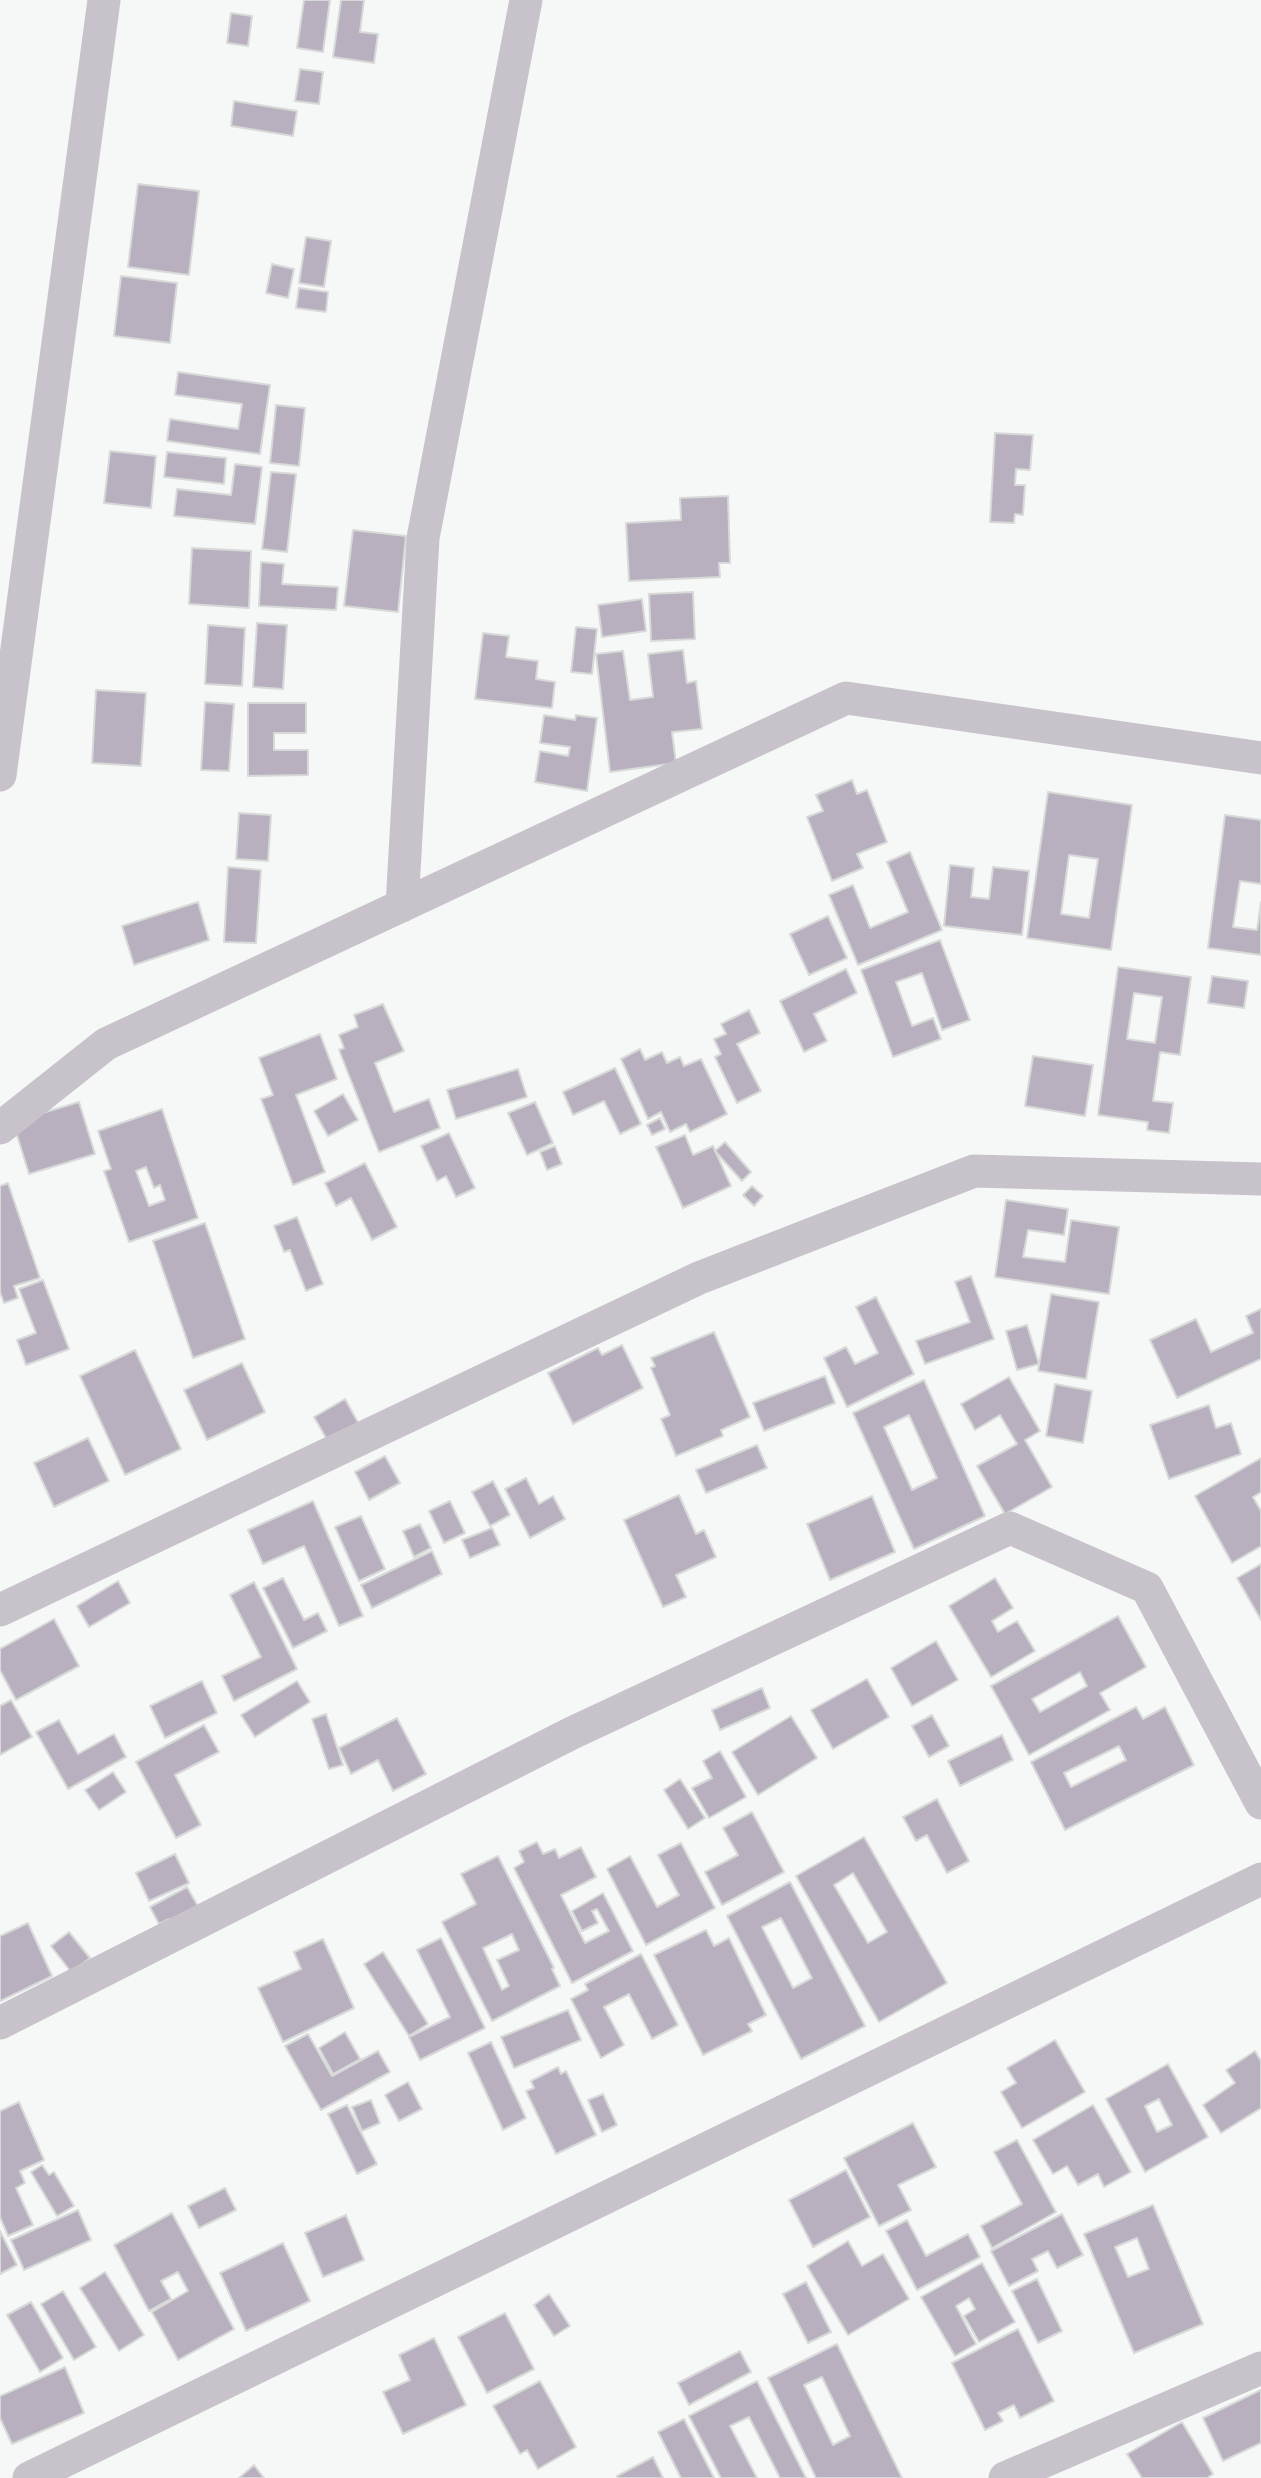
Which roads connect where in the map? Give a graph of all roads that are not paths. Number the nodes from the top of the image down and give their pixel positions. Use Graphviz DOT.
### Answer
graph roads {
  1 [pos="104,0"];
  2 [pos="526,0"];
  3 [pos="1261,758"];
  4 [pos="0,775"];
  5 [pos="402,906"];
  6 [pos="0,1128"];
  7 [pos="1261,1179"];
  8 [pos="0,1610"];
  9 [pos="1261,1802"];
  10 [pos="1261,1880"];
  11 [pos="0,2023"];
  12 [pos="1261,2368"];
  13 [pos="29,2478"];
  14 [pos="1005,2478"];
  1 -- 4 [label="street"];
  2 -- 5 [label="street"];
  3 -- 5 [label="street"];
  5 -- 6 [label="street"];
  7 -- 8 [label="street"];
  9 -- 11 [label="street"];
  10 -- 13 [label="street"];
  12 -- 14 [label="street"];
}
